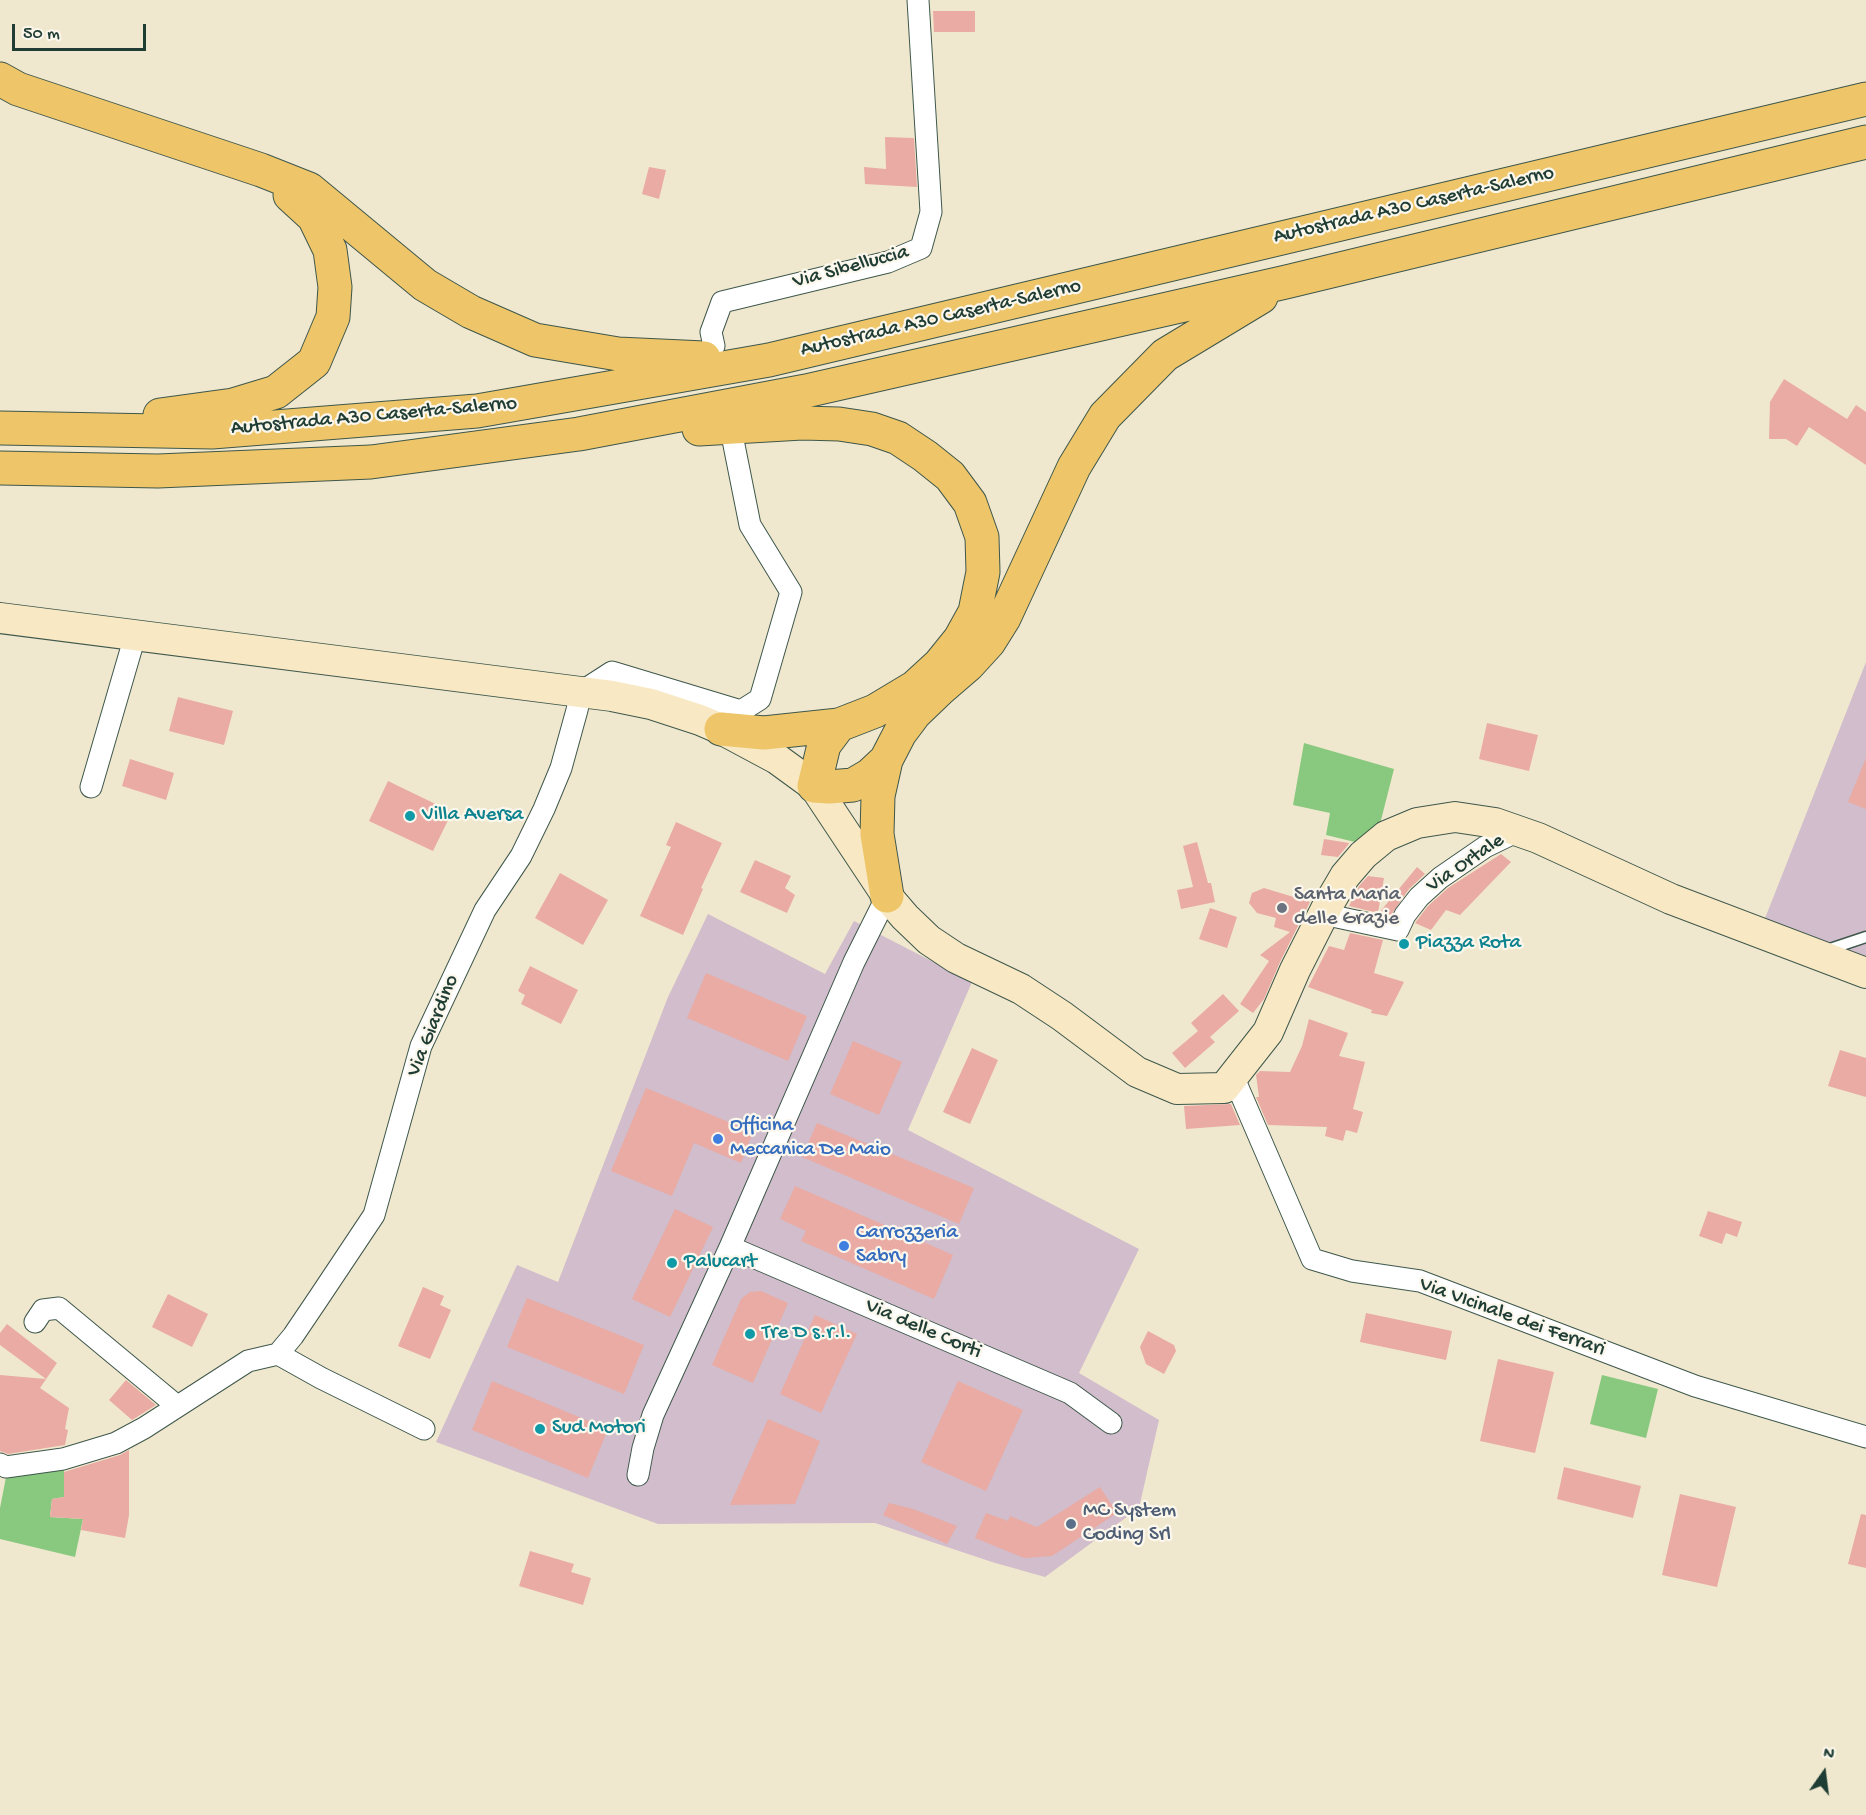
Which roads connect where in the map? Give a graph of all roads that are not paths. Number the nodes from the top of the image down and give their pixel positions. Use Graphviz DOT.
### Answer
graph roads {
  1 [pos="918,0"];
  2 [pos="6,86"];
  3 [pos="1866,99"];
  4 [pos="1866,142"];
  5 [pos="261,170"];
  6 [pos="1286,282"];
  7 [pos="714,346"];
  8 [pos="769,360"];
  9 [pos="0,428"];
  10 [pos="48,429"];
  11 [pos="579,434"];
  12 [pos="732,435"];
  13 [pos="0,468"];
  14 [pos="0,618"];
  15 [pos="135,636"];
  16 [pos="580,692"];
  17 [pos="839,725"];
  18 [pos="721,729"];
  19 [pos="886,760"];
  20 [pos="814,786"];
  21 [pos="91,787"];
  22 [pos="1518,831"];
  23 [pos="887,896"];
  24 [pos="1323,914"];
  25 [pos="1866,937"];
  26 [pos="1815,954"];
  27 [pos="1866,973"];
  28 [pos="1233,1076"];
  29 [pos="730,1247"];
  30 [pos="35,1322"];
  31 [pos="278,1354"];
  32 [pos="177,1406"];
  33 [pos="1111,1423"];
  34 [pos="424,1429"];
  35 [pos="1866,1437"];
  36 [pos="0,1464"];
  37 [pos="638,1475"];
  1 -- 7 [label="street, Via Sibelluccia"];
  2 -- 5 [label="highway"];
  3 -- 8 [label="highway, Autostrada A30 Caserta-Salerno"];
  4 -- 6 [label="highway, Autostrada A30 Caserta-Salerno"];
  5 -- 8 [label="highway"];
  5 -- 10 [label="highway"];
  6 -- 11 [label="highway, Autostrada A30 Caserta-Salerno"];
  6 -- 19 [label="highway"];
  8 -- 10 [label="highway, Autostrada A30 Caserta-Salerno"];
  9 -- 10 [label="highway, Autostrada A30 Caserta-Salerno"];
  11 -- 13 [label="highway, Autostrada A30 Caserta-Salerno"];
  11 -- 17 [label="highway"];
  12 -- 16 [label="street"];
  14 -- 15 [label="street"];
  15 -- 16 [label="street"];
  15 -- 21 [label="street"];
  16 -- 18 [label="street"];
  16 -- 31 [label="street, Via Giardino"];
  17 -- 18 [label="highway"];
  17 -- 20 [label="highway"];
  18 -- 20 [label="street"];
  19 -- 20 [label="highway"];
  19 -- 23 [label="highway"];
  20 -- 23 [label="street"];
  22 -- 24 [label="street, Via Ortale"];
  22 -- 24 [label="street"];
  22 -- 26 [label="street"];
  23 -- 28 [label="street"];
  23 -- 29 [label="street"];
  24 -- 28 [label="street"];
  25 -- 26 [label="lane"];
  26 -- 27 [label="street"];
  28 -- 35 [label="street, Via VIcinale dei Ferrari"];
  29 -- 33 [label="street, Via delle Corti"];
  29 -- 37 [label="street"];
  30 -- 32 [label="street"];
  31 -- 32 [label="street"];
  31 -- 34 [label="street"];
  32 -- 36 [label="street"];
}
